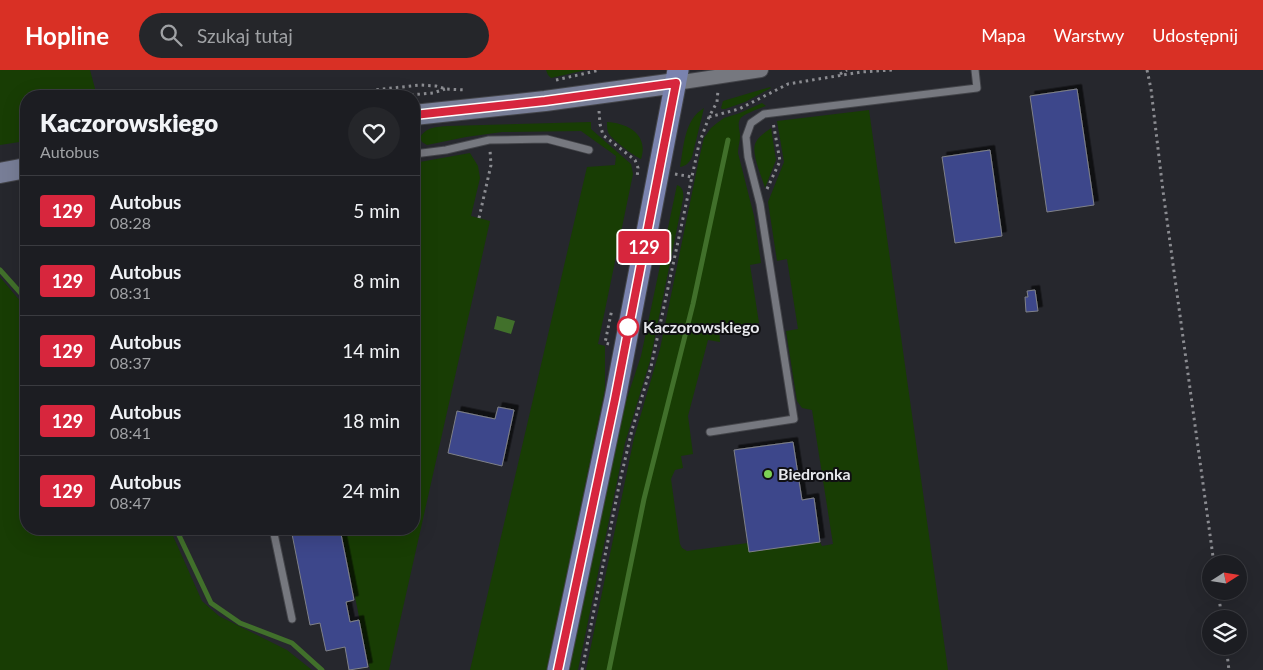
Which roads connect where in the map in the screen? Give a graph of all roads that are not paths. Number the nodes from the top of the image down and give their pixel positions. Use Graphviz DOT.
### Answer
graph roads {
  1 [pos="761,70"];
  2 [pos="976,70"];
  3 [pos="677,76"];
  4 [pos="420,114"];
  5 [pos="589,150"];
  6 [pos="420,153"];
  7 [pos="20,169"];
  8 [pos="0,173"];
  9 [pos="710,432"];
  10 [pos="274,535"];
  11 [pos="292,619"];
  12 [pos="558,670"];
  1 -- 3 [label="street"];
  2 -- 9 [label="lane"];
  3 -- 4 [label="street"];
  3 -- 12 [label="main road"];
  5 -- 6 [label="lane"];
  7 -- 8 [label="street"];
  10 -- 11 [label="lane"];
}
